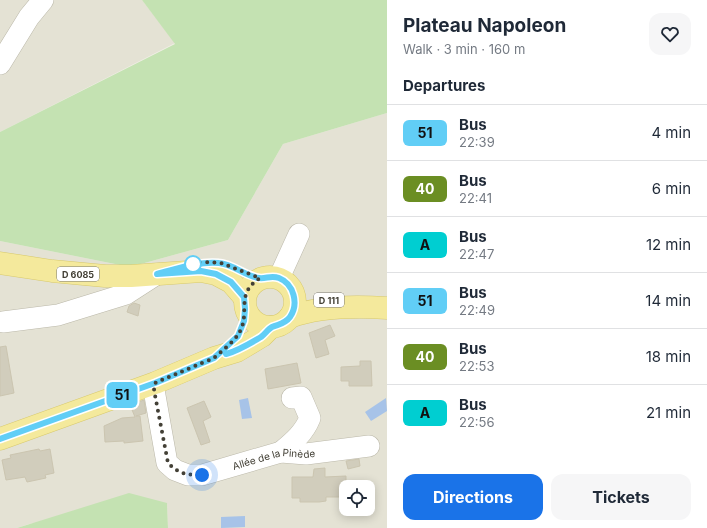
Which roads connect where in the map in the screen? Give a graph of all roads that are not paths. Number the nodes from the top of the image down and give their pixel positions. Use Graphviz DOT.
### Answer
graph roads {
  1 [pos="43,0"];
  2 [pos="0,64"];
  3 [pos="299,234"];
  4 [pos="0,263"];
  5 [pos="157,274"];
  6 [pos="276,282"];
  7 [pos="245,303"];
  8 [pos="378,308"];
  9 [pos="290,317"];
  10 [pos="3,322"];
  11 [pos="271,327"];
  12 [pos="214,358"];
  13 [pos="155,383"];
  14 [pos="292,398"];
  15 [pos="3,437"];
  16 [pos="370,446"];
  17 [pos="281,452"];
  1 -- 2 [label="lane"];
  3 -- 6 [label="lane"];
  4 -- 5 [label="main road, D 6085"];
  5 -- 6 [label="main road, D 6085"];
  5 -- 7 [label="main road, D 6085"];
  5 -- 10 [label="lane"];
  6 -- 7 [label="main road"];
  6 -- 8 [label="main road, D 111"];
  6 -- 9 [label="main road"];
  7 -- 11 [label="main road"];
  7 -- 12 [label="main road"];
  8 -- 9 [label="main road, D 111"];
  9 -- 11 [label="main road"];
  11 -- 12 [label="main road"];
  12 -- 13 [label="main road"];
  13 -- 15 [label="main road"];
  13 -- 17 [label="lane, Allée de la Pinède"];
  14 -- 17 [label="lane"];
  16 -- 17 [label="lane, Allée de la Pinède"];
}
